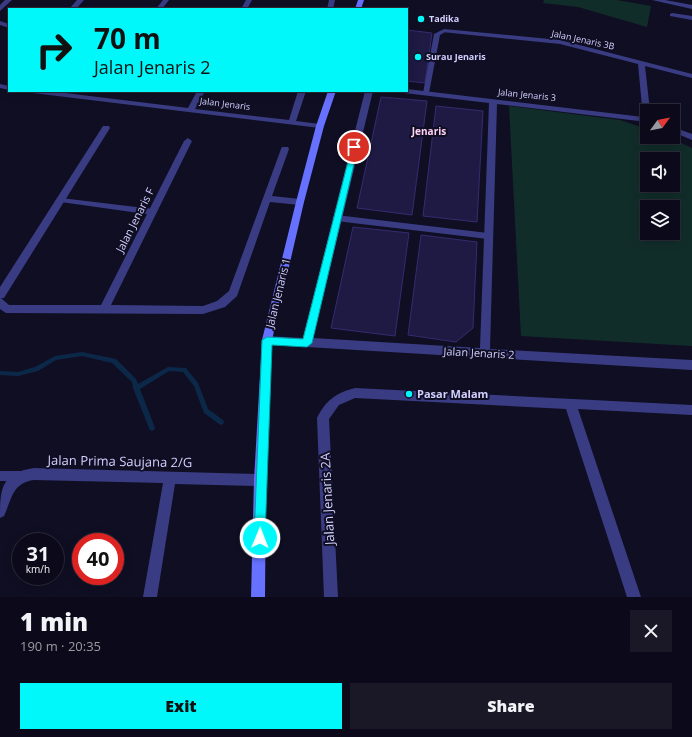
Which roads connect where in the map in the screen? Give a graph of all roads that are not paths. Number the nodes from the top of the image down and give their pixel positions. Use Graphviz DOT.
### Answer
graph roads {
  1 [pos="9,0"];
  2 [pos="81,0"];
  3 [pos="655,0"];
  4 [pos="692,7"];
  5 [pos="73,8"];
  6 [pos="0,9"];
  7 [pos="672,15"];
  8 [pos="692,18"];
  9 [pos="444,31"];
  10 [pos="641,62"];
  11 [pos="692,76"];
  12 [pos="40,92"];
  13 [pos="102,92"];
  14 [pos="200,92"];
  15 [pos="302,92"];
  16 [pos="332,92"];
  17 [pos="368,92"];
  18 [pos="408,92"];
  19 [pos="426,94"];
  20 [pos="97,100"];
  21 [pos="493,101"];
  22 [pos="645,104"];
  23 [pos="191,110"];
  24 [pos="640,118"];
  25 [pos="292,122"];
  26 [pos="320,126"];
  27 [pos="106,128"];
  28 [pos="680,132"];
  29 [pos="692,137"];
  30 [pos="188,141"];
  31 [pos="285,149"];
  32 [pos="267,199"];
  33 [pos="60,200"];
  34 [pos="300,202"];
  35 [pos="153,212"];
  36 [pos="336,218"];
  37 [pos="488,236"];
  38 [pos="0,295"];
  39 [pos="0,302"];
  40 [pos="104,310"];
  41 [pos="267,340"];
  42 [pos="307,343"];
  43 [pos="485,353"];
  44 [pos="692,365"];
  45 [pos="570,403"];
  46 [pos="692,410"];
  47 [pos="0,476"];
  48 [pos="20,476"];
  49 [pos="170,477"];
  50 [pos="260,480"];
  51 [pos="0,512"];
  52 [pos="150,597"];
  53 [pos="258,597"];
  54 [pos="331,597"];
  55 [pos="634,597"];
  1 -- 6 [label="street"];
  2 -- 5 [label="street"];
  3 -- 4 [label="street"];
  7 -- 8 [label="lane"];
  9 -- 10 [label="street, Jalan Jenaris 3B"];
  9 -- 19 [label="lane"];
  10 -- 11 [label="street, Jalan Jenaris 3B"];
  10 -- 22 [label="street"];
  12 -- 20 [label="street, Jalan Jenaris"];
  13 -- 20 [label="street"];
  14 -- 23 [label="street"];
  15 -- 25 [label="street"];
  16 -- 26 [label="street, Jalan Jenaris 1"];
  17 -- 36 [label="street"];
  18 -- 19 [label="street, Jalan Jenaris 3"];
  19 -- 21 [label="street, Jalan Jenaris 3"];
  20 -- 23 [label="street, Jalan Jenaris"];
  21 -- 24 [label="street, Jalan Jenaris 3"];
  21 -- 37 [label="street"];
  23 -- 25 [label="street, Jalan Jenaris"];
  25 -- 26 [label="street, Jalan Jenaris"];
  26 -- 34 [label="street, Jalan Jenaris 1"];
  27 -- 33 [label="street"];
  28 -- 29 [label="street"];
  30 -- 35 [label="street, Jalan Jenaris F"];
  31 -- 32 [label="street"];
  32 -- 34 [label="street"];
  32 -- 40 [label="street"];
  33 -- 35 [label="lane"];
  33 -- 38 [label="street"];
  34 -- 41 [label="street, Jalan Jenaris 1"];
  35 -- 40 [label="street, Jalan Jenaris F"];
  36 -- 37 [label="lane"];
  36 -- 42 [label="street"];
  37 -- 43 [label="street"];
  39 -- 40 [label="street"];
  41 -- 42 [label="street, Jalan Jenaris 2"];
  41 -- 50 [label="street, Jalan Jenaris 1"];
  42 -- 43 [label="street, Jalan Jenaris 2"];
  43 -- 44 [label="street, Jalan Jenaris 2"];
  45 -- 46 [label="street"];
  45 -- 54 [label="street, Jalan Jenaris 2A"];
  45 -- 55 [label="street"];
  47 -- 48 [label="lane"];
  48 -- 49 [label="street, Jalan Prima Saujana 2/G"];
  48 -- 51 [label="street"];
  49 -- 50 [label="street, Jalan Prima Saujana 2/G"];
  49 -- 52 [label="street"];
  50 -- 53 [label="street, Jalan Jenaris 1"];
}
